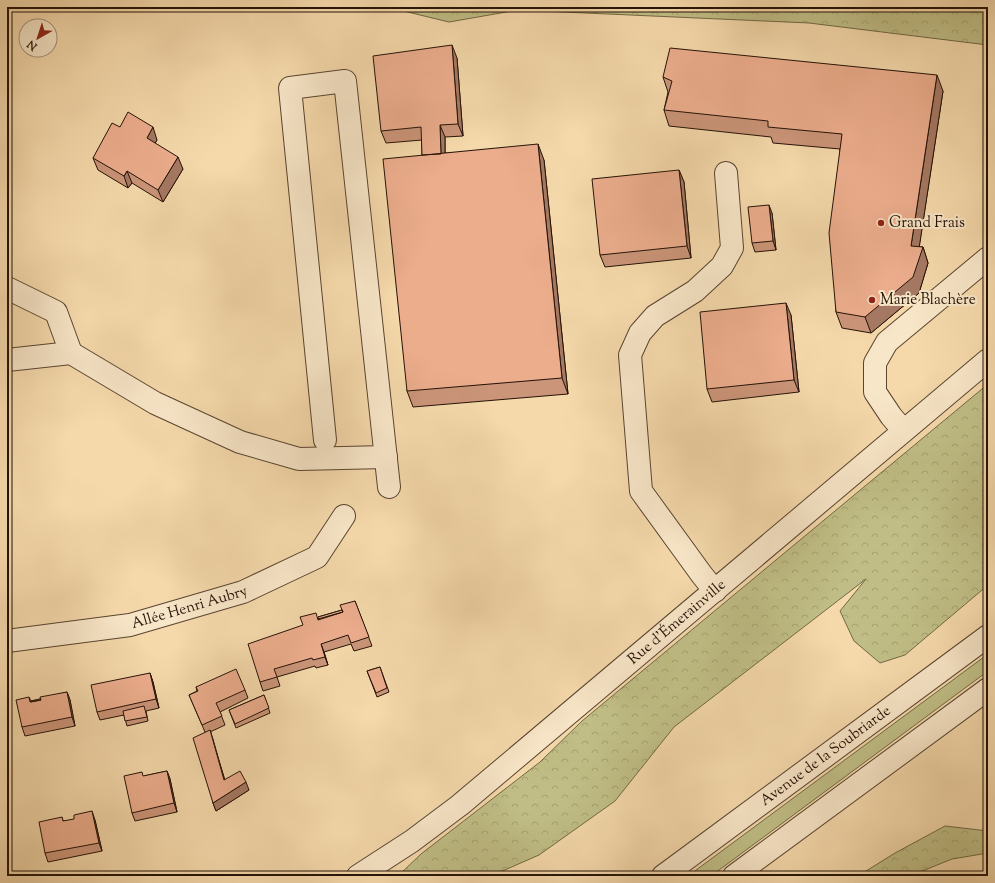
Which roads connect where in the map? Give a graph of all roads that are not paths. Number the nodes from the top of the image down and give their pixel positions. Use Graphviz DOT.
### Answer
graph roads {
  1 [pos="726,173"];
  2 [pos="988,258"];
  3 [pos="10,291"];
  4 [pos="71,353"];
  5 [pos="7,360"];
  6 [pos="988,360"];
  7 [pos="902,430"];
  8 [pos="324,440"];
  9 [pos="386,457"];
  10 [pos="389,488"];
  11 [pos="344,516"];
  12 [pos="715,591"];
  13 [pos="988,636"];
  14 [pos="7,641"];
  15 [pos="988,689"];
  16 [pos="358,876"];
  17 [pos="663,876"];
  18 [pos="734,876"];
  1 -- 12 [label="street"];
  2 -- 7 [label="street"];
  3 -- 4 [label="street"];
  4 -- 5 [label="street"];
  4 -- 9 [label="street"];
  6 -- 7 [label="street, Rue d'Émerainville"];
  7 -- 12 [label="street, Rue d'Émerainville"];
  8 -- 9 [label="street"];
  9 -- 10 [label="street"];
  11 -- 14 [label="street, Allée Henri Aubry"];
  12 -- 16 [label="street, Rue d'Émerainville"];
  13 -- 17 [label="street, Avenue de la Soubriarde"];
  15 -- 18 [label="street"];
}
